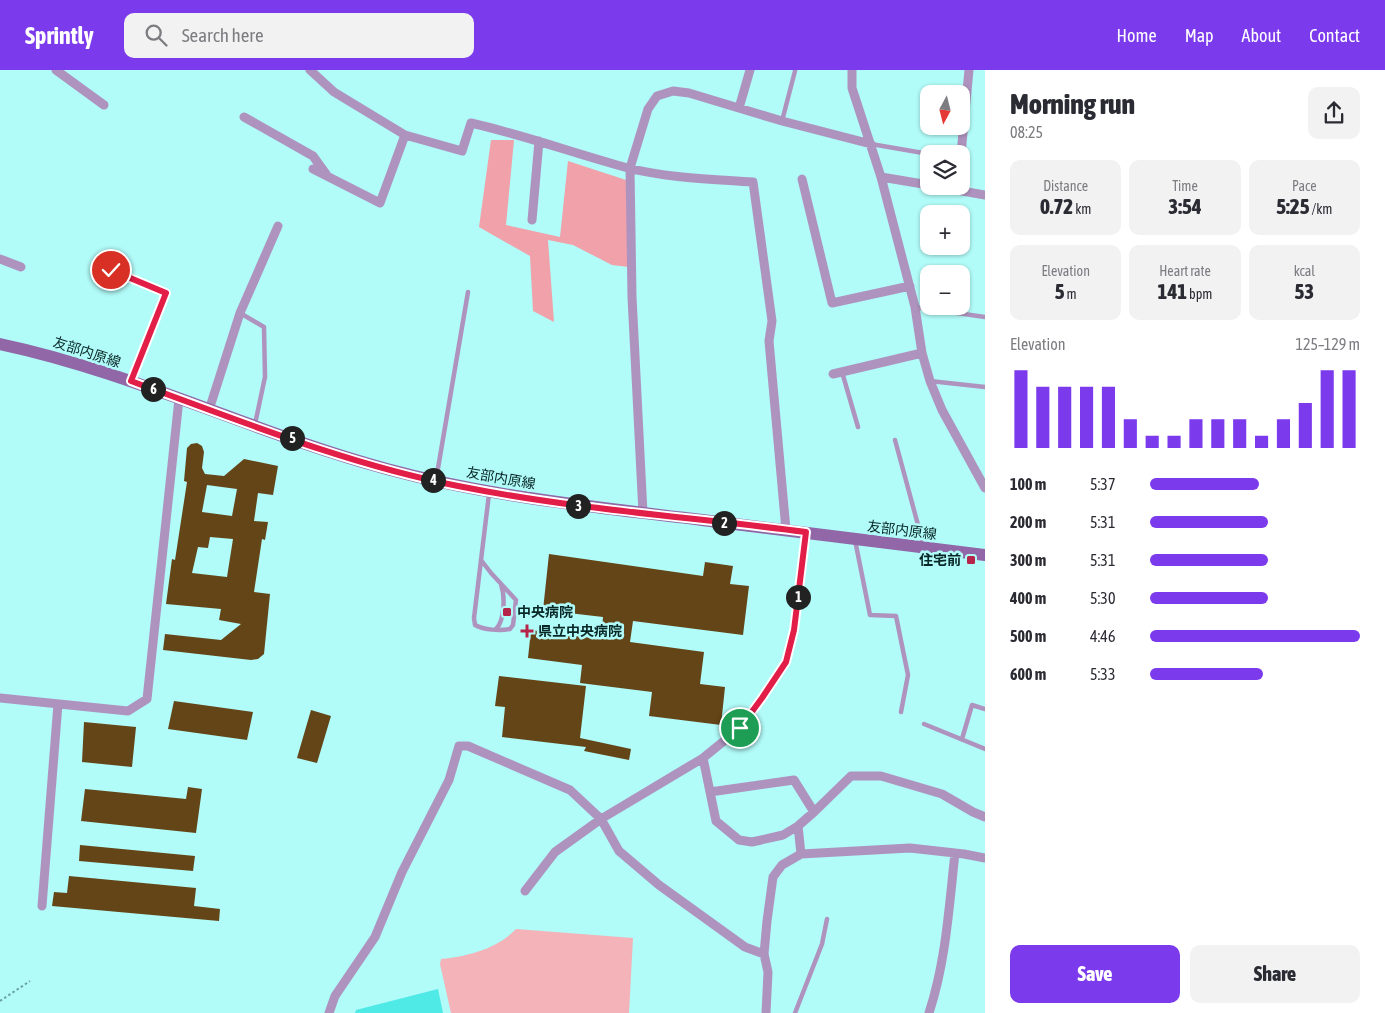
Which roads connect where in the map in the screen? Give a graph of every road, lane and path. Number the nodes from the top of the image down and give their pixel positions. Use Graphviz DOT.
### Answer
graph roads {
  1 [pos="56,70"];
  2 [pos="310,70"];
  3 [pos="750,70"];
  4 [pos="852,70"];
  5 [pos="969,70"];
  6 [pos="795,71"];
  7 [pos="104,105"];
  8 [pos="739,108"];
  9 [pos="244,117"];
  10 [pos="782,121"];
  11 [pos="405,135"];
  12 [pos="539,140"];
  13 [pos="872,144"];
  14 [pos="962,145"];
  15 [pos="920,152"];
  16 [pos="630,168"];
  17 [pos="313,169"];
  18 [pos="327,176"];
  19 [pos="881,177"];
  20 [pos="802,179"];
  21 [pos="920,184"];
  22 [pos="970,192"];
  23 [pos="985,195"];
  24 [pos="532,220"];
  25 [pos="278,226"];
  26 [pos="0,259"];
  27 [pos="21,267"];
  28 [pos="111,270"];
  29 [pos="910,286"];
  30 [pos="468,292"];
  31 [pos="915,307"];
  32 [pos="240,312"];
  33 [pos="985,317"];
  34 [pos="0,344"];
  35 [pos="922,353"];
  36 [pos="838,373"];
  37 [pos="131,381"];
  38 [pos="930,381"];
  39 [pos="985,387"];
  40 [pos="180,399"];
  41 [pos="210,410"];
  42 [pos="254,425"];
  43 [pos="858,427"];
  44 [pos="895,440"];
  45 [pos="436,481"];
  46 [pos="985,488"];
  47 [pos="490,492"];
  48 [pos="643,513"];
  49 [pos="786,530"];
  50 [pos="806,532"];
  51 [pos="854,539"];
  52 [pos="925,548"];
  53 [pos="985,555"];
  54 [pos="481,560"];
  55 [pos="501,583"];
  56 [pos="495,629"];
  57 [pos="0,698"];
  58 [pos="58,704"];
  59 [pos="985,709"];
  60 [pos="901,712"];
  61 [pos="924,724"];
  62 [pos="962,739"];
  63 [pos="985,749"];
  64 [pos="703,758"];
  65 [pos="710,792"];
  66 [pos="814,812"];
  67 [pos="985,817"];
  68 [pos="600,819"];
  69 [pos="798,826"];
  70 [pos="955,853"];
  71 [pos="800,854"];
  72 [pos="985,858"];
  73 [pos="525,891"];
  74 [pos="42,906"];
  75 [pos="828,918"];
  76 [pos="764,954"];
  77 [pos="30,981"];
  78 [pos="0,1001"];
  79 [pos="329,1013"];
  80 [pos="766,1013"];
  81 [pos="795,1013"];
  82 [pos="929,1013"];
  1 -- 7 [label="street"];
  2 -- 11 [label="street"];
  3 -- 8 [label="street"];
  4 -- 13 [label="street"];
  5 -- 14 [label="street"];
  6 -- 10 [label="lane"];
  8 -- 10 [label="street"];
  8 -- 16 [label="street"];
  9 -- 18 [label="street"];
  10 -- 13 [label="street"];
  11 -- 12 [label="street"];
  11 -- 18 [label="street"];
  12 -- 16 [label="street"];
  12 -- 24 [label="street"];
  13 -- 15 [label="lane"];
  13 -- 19 [label="street"];
  16 -- 48 [label="street"];
  16 -- 49 [label="street"];
  17 -- 18 [label="street"];
  19 -- 21 [label="street"];
  19 -- 29 [label="street"];
  20 -- 29 [label="street"];
  22 -- 23 [label="street"];
  25 -- 32 [label="street"];
  26 -- 27 [label="street"];
  28 -- 37 [label="lane"];
  29 -- 31 [label="street"];
  30 -- 45 [label="lane"];
  31 -- 33 [label="lane"];
  31 -- 35 [label="street"];
  32 -- 41 [label="street"];
  32 -- 42 [label="lane"];
  34 -- 37 [label="main road, 友部内原線"];
  35 -- 36 [label="street"];
  35 -- 38 [label="street"];
  36 -- 43 [label="lane"];
  37 -- 40 [label="main road, 友部内原線"];
  38 -- 39 [label="lane"];
  38 -- 46 [label="street"];
  40 -- 41 [label="main road, 友部内原線"];
  40 -- 58 [label="street"];
  41 -- 42 [label="main road, 友部内原線"];
  42 -- 45 [label="main road, 友部内原線"];
  44 -- 52 [label="lane"];
  45 -- 47 [label="main road, 友部内原線"];
  47 -- 48 [label="main road, 友部内原線"];
  47 -- 54 [label="lane"];
  48 -- 49 [label="main road, 友部内原線"];
  49 -- 50 [label="main road, 友部内原線"];
  50 -- 51 [label="main road, 友部内原線"];
  50 -- 64 [label="street"];
  51 -- 52 [label="main road, 友部内原線"];
  51 -- 60 [label="lane"];
  52 -- 53 [label="main road, 友部内原線"];
  54 -- 55 [label="lane"];
  54 -- 56 [label="lane"];
  55 -- 56 [label="lane"];
  55 -- 56 [label="lane"];
  57 -- 58 [label="street"];
  58 -- 74 [label="street"];
  59 -- 62 [label="lane"];
  61 -- 62 [label="lane"];
  62 -- 63 [label="lane"];
  64 -- 65 [label="street"];
  64 -- 68 [label="street"];
  65 -- 66 [label="street"];
  65 -- 69 [label="street"];
  66 -- 67 [label="street"];
  66 -- 69 [label="street"];
  68 -- 73 [label="street"];
  68 -- 76 [label="street"];
  68 -- 79 [label="street"];
  69 -- 71 [label="street"];
  70 -- 71 [label="street"];
  70 -- 72 [label="street"];
  70 -- 82 [label="street"];
  71 -- 76 [label="street"];
  75 -- 81 [label="lane"];
  76 -- 80 [label="street"];
  77 -- 78 [label="path"];
}
